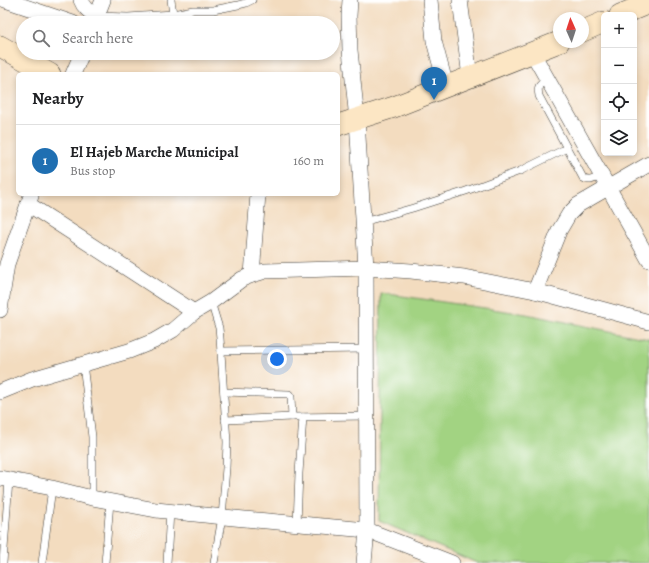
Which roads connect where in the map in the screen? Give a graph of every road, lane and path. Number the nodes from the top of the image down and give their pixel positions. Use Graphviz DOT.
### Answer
graph roads {
  1 [pos="5,0"];
  2 [pos="81,0"];
  3 [pos="103,0"];
  4 [pos="171,0"];
  5 [pos="252,0"];
  6 [pos="350,0"];
  7 [pos="430,0"];
  8 [pos="460,0"];
  9 [pos="173,14"];
  10 [pos="52,16"];
  11 [pos="91,16"];
  12 [pos="97,16"];
  13 [pos="143,16"];
  14 [pos="601,23"];
  15 [pos="589,28"];
  16 [pos="553,44"];
  17 [pos="0,46"];
  18 [pos="532,52"];
  19 [pos="16,55"];
  20 [pos="25,60"];
  21 [pos="79,60"];
  22 [pos="46,72"];
  23 [pos="74,72"];
  24 [pos="470,77"];
  25 [pos="548,79"];
  26 [pos="446,86"];
  27 [pos="347,122"];
  28 [pos="567,148"];
  29 [pos="649,164"];
  30 [pos="605,181"];
  31 [pos="258,196"];
  32 [pos="30,199"];
  33 [pos="363,222"];
  34 [pos="649,260"];
  35 [pos="3,262"];
  36 [pos="366,268"];
  37 [pos="252,275"];
  38 [pos="535,291"];
  39 [pos="211,302"];
  40 [pos="0,310"];
  41 [pos="194,312"];
  42 [pos="649,322"];
  43 [pos="366,349"];
  44 [pos="221,351"];
  45 [pos="83,364"];
  46 [pos="0,392"];
  47 [pos="224,392"];
  48 [pos="366,416"];
  49 [pos="292,417"];
  50 [pos="303,417"];
  51 [pos="225,420"];
  52 [pos="5,479"];
  53 [pos="52,488"];
  54 [pos="92,498"];
  55 [pos="110,502"];
  56 [pos="170,511"];
  57 [pos="222,517"];
  58 [pos="297,524"];
  59 [pos="367,530"];
  60 [pos="3,563"];
  61 [pos="42,563"];
  62 [pos="105,563"];
  63 [pos="167,563"];
  64 [pos="214,563"];
  65 [pos="364,563"];
  66 [pos="452,563"];
  1 -- 10 [label="street"];
  2 -- 11 [label="street"];
  3 -- 12 [label="street"];
  4 -- 9 [label="lane"];
  5 -- 9 [label="lane"];
  6 -- 27 [label="street"];
  7 -- 26 [label="street"];
  8 -- 24 [label="street"];
  9 -- 13 [label="lane"];
  14 -- 15 [label="street"];
  16 -- 18 [label="street"];
  17 -- 19 [label="street"];
  18 -- 24 [label="street"];
  18 -- 25 [label="street"];
  20 -- 22 [label="street"];
  21 -- 23 [label="street"];
  24 -- 26 [label="street"];
  25 -- 28 [label="lane"];
  25 -- 30 [label="street"];
  26 -- 27 [label="street"];
  27 -- 33 [label="street"];
  28 -- 30 [label="lane"];
  28 -- 33 [label="lane"];
  29 -- 30 [label="street"];
  30 -- 34 [label="street"];
  30 -- 38 [label="street"];
  31 -- 37 [label="street"];
  32 -- 35 [label="street"];
  32 -- 41 [label="street"];
  33 -- 36 [label="street"];
  35 -- 40 [label="street"];
  36 -- 37 [label="street"];
  36 -- 38 [label="street"];
  36 -- 43 [label="street"];
  37 -- 39 [label="street"];
  38 -- 42 [label="street"];
  39 -- 41 [label="street"];
  39 -- 44 [label="lane"];
  41 -- 45 [label="street"];
  43 -- 44 [label="lane"];
  43 -- 48 [label="street"];
  44 -- 47 [label="lane"];
  45 -- 46 [label="street"];
  45 -- 54 [label="lane"];
  47 -- 49 [label="lane"];
  47 -- 51 [label="lane"];
  48 -- 50 [label="lane"];
  48 -- 59 [label="street"];
  49 -- 50 [label="lane"];
  49 -- 51 [label="lane"];
  50 -- 58 [label="lane"];
  51 -- 57 [label="lane"];
  52 -- 53 [label="street"];
  52 -- 60 [label="lane"];
  53 -- 54 [label="street"];
  53 -- 61 [label="lane"];
  54 -- 55 [label="street"];
  55 -- 56 [label="street"];
  55 -- 62 [label="lane"];
  56 -- 57 [label="street"];
  56 -- 63 [label="lane"];
  57 -- 58 [label="street"];
  57 -- 64 [label="lane"];
  58 -- 59 [label="street"];
  59 -- 65 [label="street"];
  59 -- 66 [label="street"];
}
